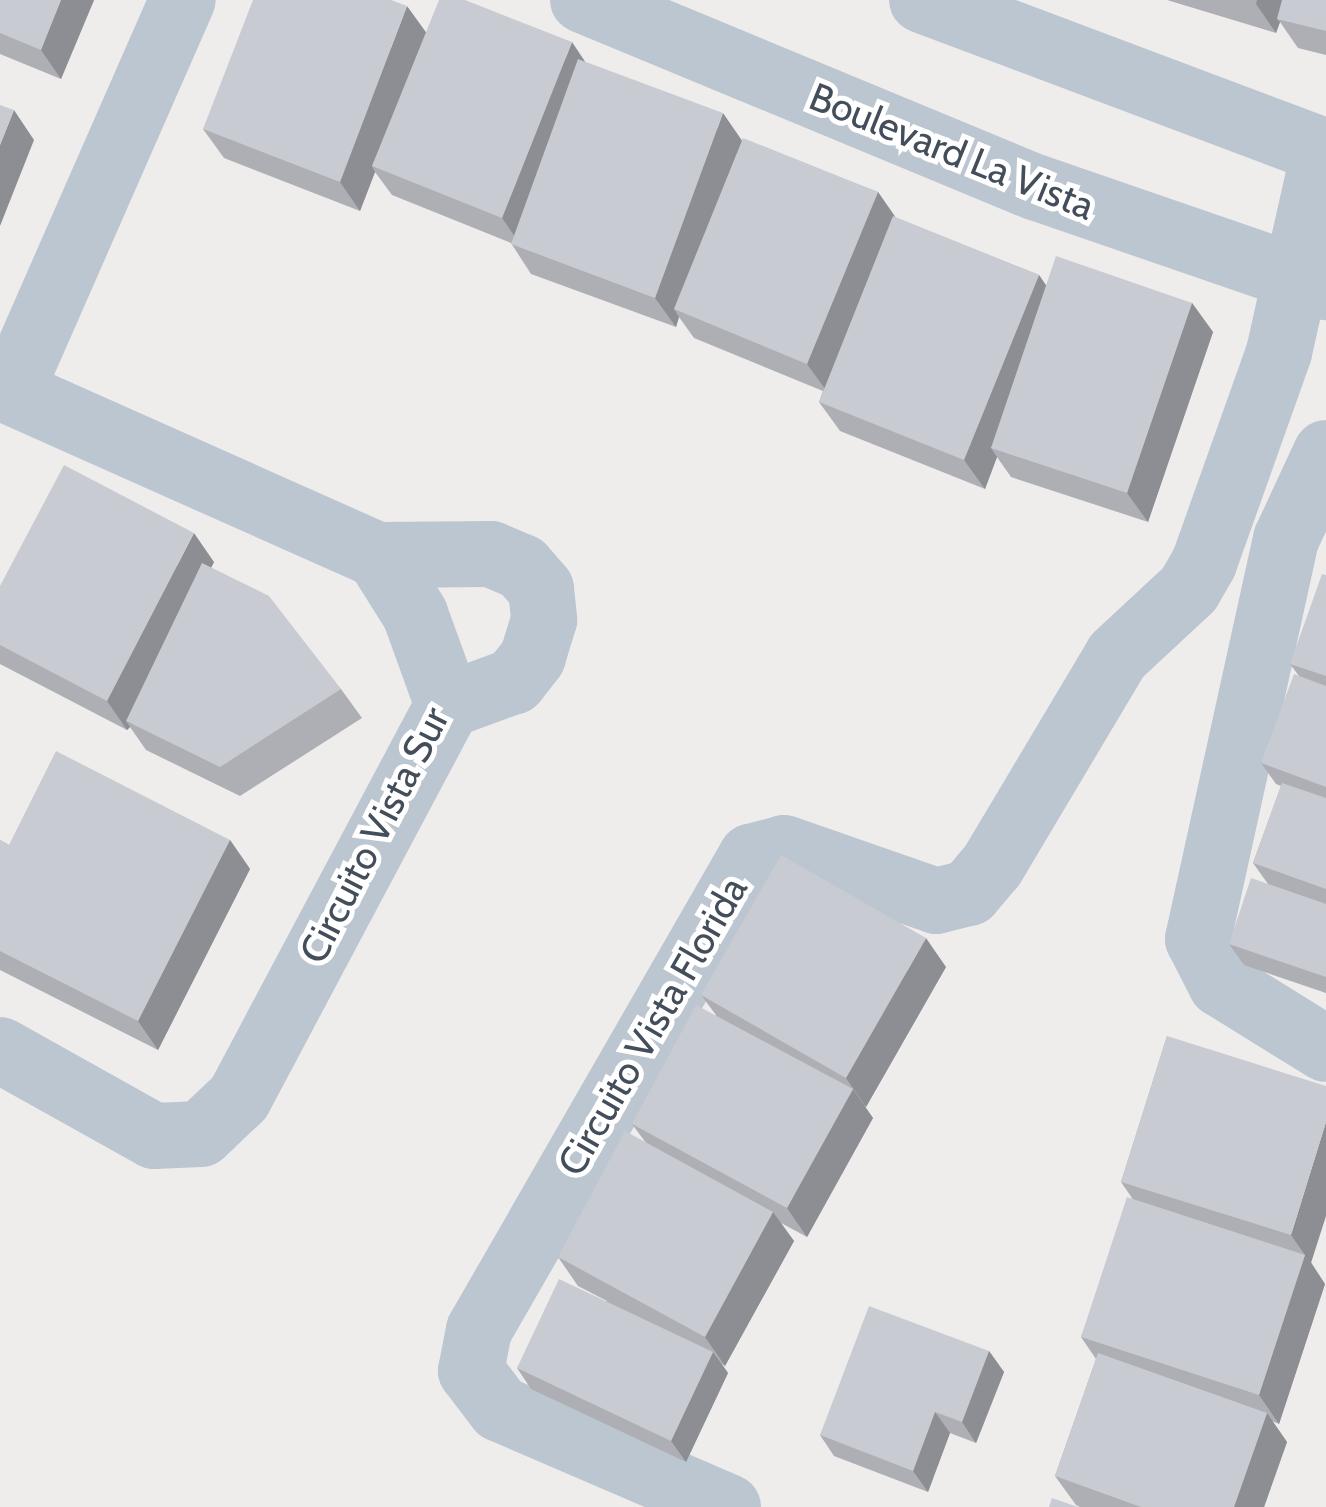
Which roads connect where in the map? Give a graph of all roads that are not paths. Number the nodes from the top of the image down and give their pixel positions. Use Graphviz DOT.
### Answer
graph roads {
  1 [pos="184,0"];
  2 [pos="583,0"];
  3 [pos="922,0"];
  4 [pos="1325,152"];
  5 [pos="1312,285"];
  6 [pos="5,389"];
  7 [pos="1326,453"];
  8 [pos="1227,514"];
  9 [pos="1286,539"];
  10 [pos="378,555"];
  11 [pos="448,705"];
  12 [pos="1326,1049"];
  13 [pos="0,1050"];
  14 [pos="728,1507"];
  1 -- 6 [label="street"];
  2 -- 5 [label="street, Boulevard La Vista"];
  3 -- 4 [label="street"];
  4 -- 5 [label="street, Circuito Vista Florida"];
  5 -- 8 [label="street, Circuito Vista Florida"];
  6 -- 10 [label="street"];
  7 -- 9 [label="street"];
  8 -- 9 [label="street"];
  8 -- 14 [label="street, Circuito Vista Florida"];
  9 -- 12 [label="street"];
  10 -- 11 [label="street, Circuito Vista Sur"];
  10 -- 11 [label="street"];
  11 -- 13 [label="street, Circuito Vista Sur"];
}
